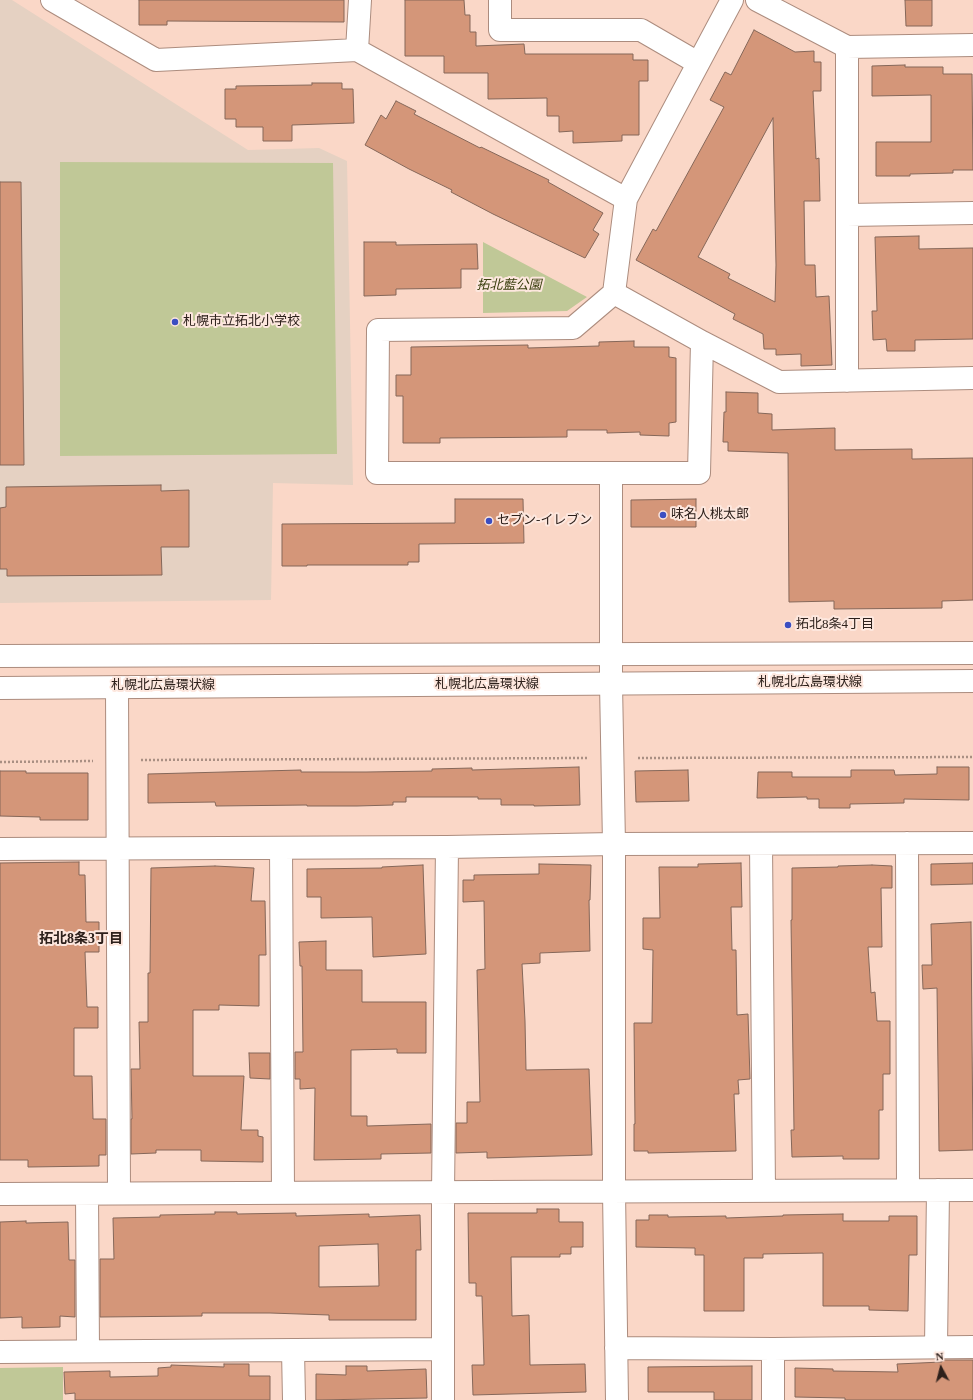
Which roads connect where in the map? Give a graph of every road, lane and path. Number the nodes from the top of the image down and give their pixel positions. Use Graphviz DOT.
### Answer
graph roads {
  1 [pos="52,0"];
  2 [pos="360,0"];
  3 [pos="500,0"];
  4 [pos="732,0"];
  5 [pos="757,0"];
  6 [pos="973,45"];
  7 [pos="847,47"];
  8 [pos="357,50"];
  9 [pos="698,63"];
  10 [pos="626,199"];
  11 [pos="973,213"];
  12 [pos="847,215"];
  13 [pos="614,293"];
  14 [pos="702,342"];
  15 [pos="973,378"];
  16 [pos="847,381"];
  17 [pos="611,473"];
  18 [pos="973,653"];
  19 [pos="611,654"];
  20 [pos="0,656"];
  21 [pos="973,681"];
  22 [pos="611,684"];
  23 [pos="116,687"];
  24 [pos="0,688"];
  25 [pos="973,756"];
  26 [pos="588,758"];
  27 [pos="638,758"];
  28 [pos="137,760"];
  29 [pos="93,761"];
  30 [pos="0,762"];
  31 [pos="907,843"];
  32 [pos="973,843"];
  33 [pos="614,844"];
  34 [pos="761,844"];
  35 [pos="447,847"];
  36 [pos="117,848"];
  37 [pos="281,848"];
  38 [pos="0,849"];
  39 [pos="764,1190"];
  40 [pos="908,1190"];
  41 [pos="938,1190"];
  42 [pos="973,1190"];
  43 [pos="614,1191"];
  44 [pos="283,1192"];
  45 [pos="443,1192"];
  46 [pos="119,1193"];
  47 [pos="0,1194"];
  48 [pos="87,1194"];
  49 [pos="936,1347"];
  50 [pos="973,1347"];
  51 [pos="616,1348"];
  52 [pos="443,1349"];
  53 [pos="773,1349"];
  54 [pos="293,1350"];
  55 [pos="88,1351"];
  56 [pos="0,1352"];
  57 [pos="294,1400"];
  58 [pos="443,1400"];
  59 [pos="617,1400"];
  60 [pos="773,1400"];
  1 -- 8 [label="street"];
  2 -- 8 [label="street"];
  3 -- 9 [label="street"];
  4 -- 9 [label="street"];
  5 -- 7 [label="street"];
  6 -- 7 [label="street"];
  7 -- 12 [label="street"];
  8 -- 10 [label="street"];
  9 -- 10 [label="street"];
  10 -- 13 [label="street"];
  11 -- 12 [label="street"];
  12 -- 16 [label="street"];
  13 -- 14 [label="street"];
  13 -- 17 [label="street"];
  14 -- 16 [label="street"];
  14 -- 17 [label="street"];
  15 -- 16 [label="street"];
  17 -- 19 [label="street"];
  18 -- 19 [label="street"];
  19 -- 20 [label="street"];
  19 -- 22 [label="street"];
  21 -- 22 [label="street, 札幌北広島環状線"];
  22 -- 23 [label="street, 札幌北広島環状線"];
  22 -- 33 [label="street"];
  23 -- 24 [label="street, 札幌北広島環状線"];
  23 -- 36 [label="street"];
  25 -- 27 [label="path"];
  26 -- 28 [label="path"];
  29 -- 30 [label="path"];
  31 -- 32 [label="street"];
  31 -- 34 [label="street"];
  31 -- 40 [label="street"];
  33 -- 34 [label="street"];
  33 -- 35 [label="street"];
  33 -- 43 [label="street"];
  34 -- 39 [label="street"];
  35 -- 37 [label="street"];
  35 -- 45 [label="street"];
  36 -- 37 [label="street"];
  36 -- 38 [label="street"];
  36 -- 46 [label="street"];
  37 -- 44 [label="street"];
  39 -- 40 [label="street"];
  39 -- 43 [label="street"];
  40 -- 41 [label="street"];
  41 -- 42 [label="street"];
  41 -- 49 [label="street"];
  43 -- 45 [label="street"];
  43 -- 51 [label="street"];
  44 -- 45 [label="street"];
  44 -- 46 [label="street"];
  45 -- 52 [label="street"];
  46 -- 48 [label="street"];
  47 -- 48 [label="street"];
  48 -- 55 [label="street"];
  49 -- 50 [label="street"];
  49 -- 53 [label="street"];
  51 -- 53 [label="street"];
  51 -- 59 [label="street"];
  52 -- 54 [label="street"];
  52 -- 58 [label="street"];
  53 -- 60 [label="street"];
  54 -- 55 [label="street"];
  54 -- 57 [label="street"];
  55 -- 56 [label="street"];
}
